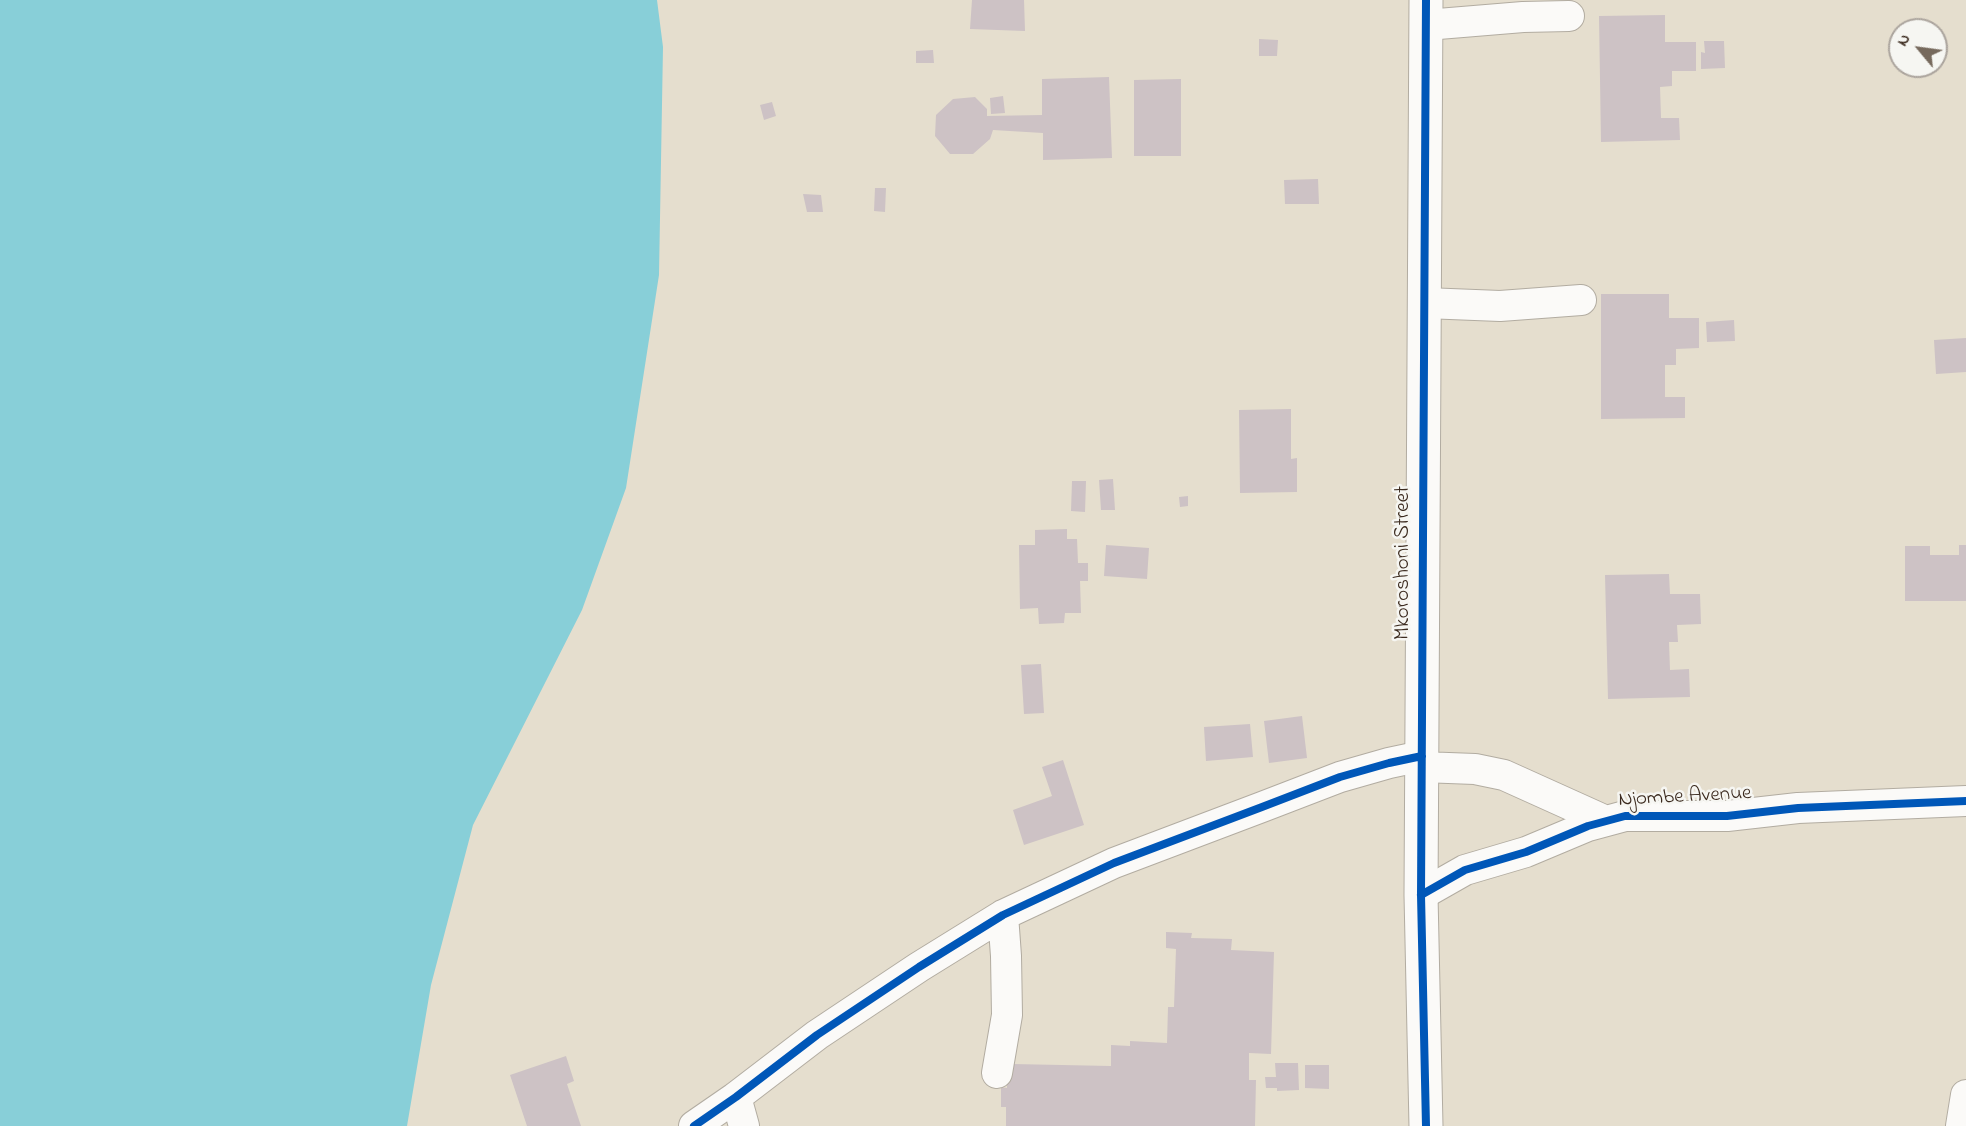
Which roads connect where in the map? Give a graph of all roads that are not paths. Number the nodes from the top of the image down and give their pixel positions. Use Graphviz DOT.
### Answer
graph roads {
  1 [pos="1426,12"];
  2 [pos="1569,16"];
  3 [pos="1581,300"];
  4 [pos="1425,303"];
  5 [pos="1422,761"];
  6 [pos="1966,801"];
  7 [pos="1606,821"];
  8 [pos="1421,895"];
  9 [pos="1003,915"];
  10 [pos="997,1073"];
  11 [pos="1966,1095"];
  12 [pos="736,1097"];
  13 [pos="693,1126"];
  14 [pos="744,1126"];
  15 [pos="1426,1126"];
  16 [pos="1961,1126"];
  1 -- 2 [label="street"];
  1 -- 4 [label="street, Mkoroshoni Street"];
  3 -- 4 [label="street"];
  4 -- 5 [label="street, Mkoroshoni Street"];
  5 -- 7 [label="street"];
  5 -- 8 [label="street, Mkoroshoni Street"];
  5 -- 9 [label="street"];
  6 -- 7 [label="street, Njombe Avenue"];
  7 -- 8 [label="street, Njombe Avenue"];
  8 -- 15 [label="street, Mkoroshoni Street"];
  9 -- 10 [label="street"];
  9 -- 12 [label="street"];
  11 -- 16 [label="street"];
  12 -- 13 [label="street"];
  12 -- 14 [label="street"];
}
